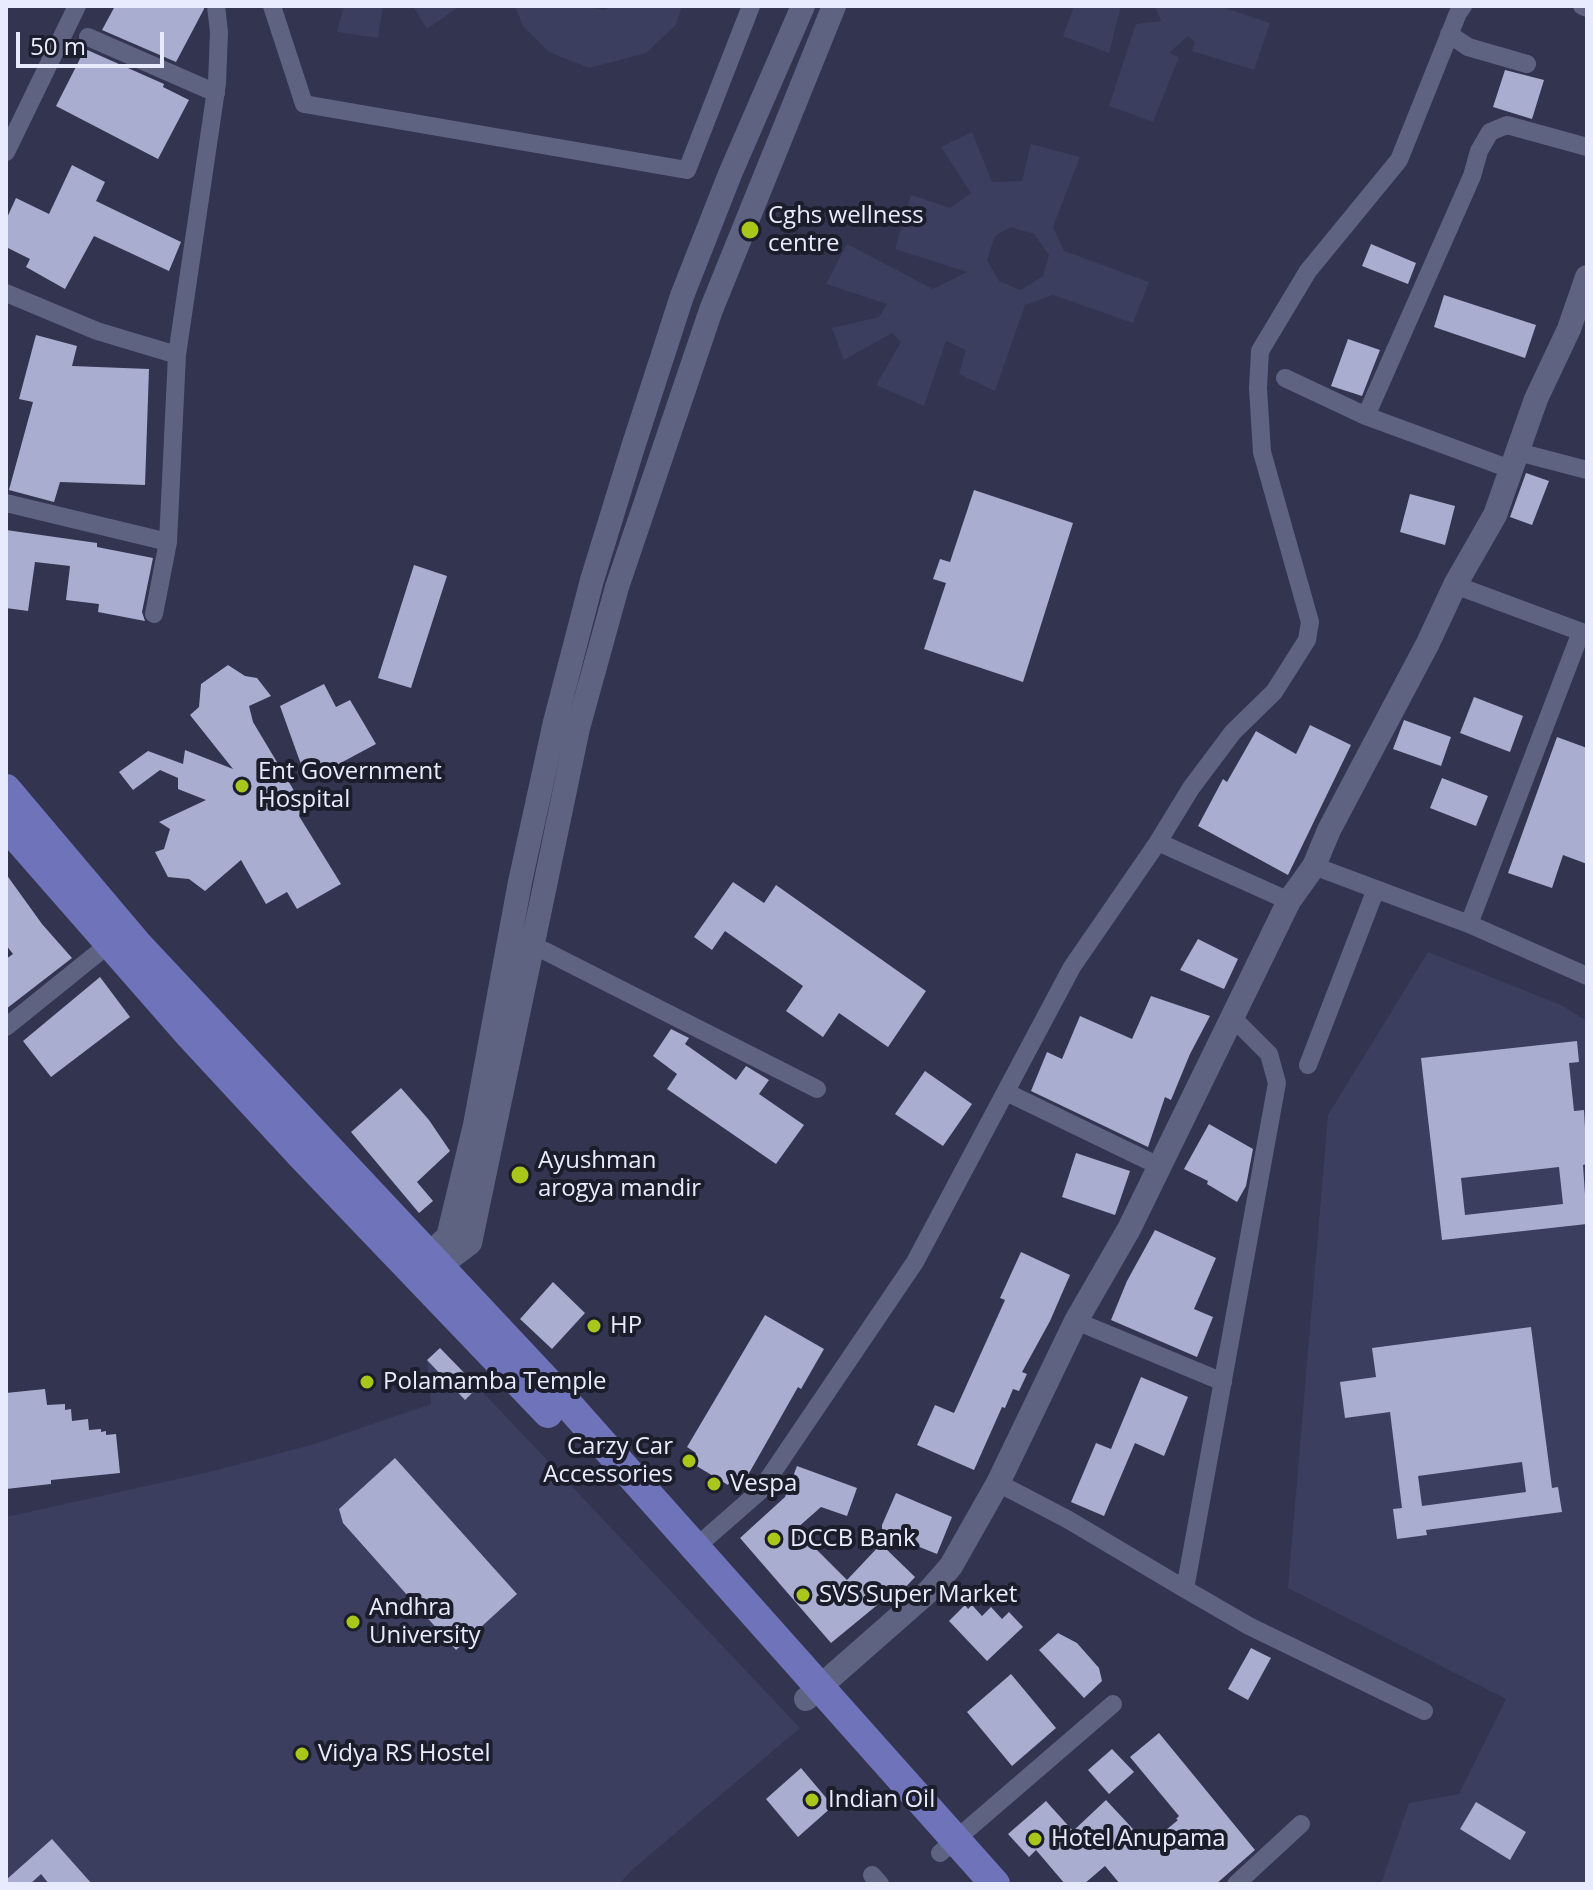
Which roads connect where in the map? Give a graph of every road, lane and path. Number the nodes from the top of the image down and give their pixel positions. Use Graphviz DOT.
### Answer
graph roads {
  1 [pos="77,6"];
  2 [pos="216,6"];
  3 [pos="272,6"];
  4 [pos="751,6"];
  5 [pos="803,6"];
  6 [pos="834,6"];
  7 [pos="1463,6"];
  8 [pos="1449,34"];
  9 [pos="88,37"];
  10 [pos="1527,64"];
  11 [pos="216,93"];
  12 [pos="1587,147"];
  13 [pos="6,152"];
  14 [pos="1587,277"];
  15 [pos="6,293"];
  16 [pos="1578,331"];
  17 [pos="177,355"];
  18 [pos="1285,378"];
  19 [pos="1366,416"];
  20 [pos="1514,460"];
  21 [pos="1587,470"];
  22 [pos="6,503"];
  23 [pos="168,542"];
  24 [pos="1455,585"];
  25 [pos="154,614"];
  26 [pos="1584,633"];
  27 [pos="6,789"];
  28 [pos="10,839"];
  29 [pos="1158,842"];
  30 [pos="1314,866"];
  31 [pos="1376,889"];
  32 [pos="1289,901"];
  33 [pos="1469,924"];
  34 [pos="520,943"];
  35 [pos="109,944"];
  36 [pos="1587,976"];
  37 [pos="1232,1017"];
  38 [pos="6,1027"];
  39 [pos="1308,1065"];
  40 [pos="817,1089"];
  41 [pos="1006,1092"];
  42 [pos="1159,1166"];
  43 [pos="425,1268"];
  44 [pos="1076,1321"];
  45 [pos="1223,1382"];
  46 [pos="998,1483"];
  47 [pos="696,1547"];
  48 [pos="1185,1589"];
  49 [pos="812,1694"];
  50 [pos="1113,1704"];
  51 [pos="1424,1711"];
  52 [pos="1301,1824"];
  53 [pos="947,1846"];
  54 [pos="967,1884"];
  55 [pos="995,1884"];
  56 [pos="1236,1884"];
  1 -- 13 [label="street"];
  2 -- 11 [label="street"];
  3 -- 4 [label="street"];
  5 -- 34 [label="street"];
  6 -- 34 [label="street"];
  7 -- 8 [label="street"];
  8 -- 10 [label="street"];
  8 -- 29 [label="street"];
  9 -- 11 [label="street"];
  11 -- 17 [label="street"];
  12 -- 19 [label="street"];
  14 -- 16 [label="street"];
  15 -- 17 [label="street"];
  16 -- 20 [label="street"];
  17 -- 23 [label="street"];
  18 -- 19 [label="street"];
  19 -- 20 [label="street"];
  20 -- 21 [label="street"];
  20 -- 24 [label="street"];
  22 -- 23 [label="street"];
  23 -- 25 [label="street"];
  24 -- 26 [label="street"];
  24 -- 30 [label="street"];
  26 -- 33 [label="street"];
  27 -- 43 [label="main road"];
  28 -- 35 [label="main road"];
  29 -- 32 [label="street"];
  29 -- 41 [label="street"];
  30 -- 31 [label="street"];
  30 -- 32 [label="street"];
  31 -- 33 [label="street"];
  31 -- 39 [label="street"];
  32 -- 37 [label="street"];
  33 -- 36 [label="street"];
  34 -- 40 [label="street"];
  34 -- 43 [label="street"];
  35 -- 38 [label="street"];
  35 -- 43 [label="main road"];
  37 -- 42 [label="street"];
  37 -- 45 [label="street"];
  41 -- 42 [label="street"];
  41 -- 47 [label="street"];
  42 -- 44 [label="street"];
  43 -- 47 [label="main road"];
  43 -- 49 [label="main road"];
  44 -- 45 [label="street"];
  44 -- 46 [label="street"];
  45 -- 48 [label="street"];
  46 -- 48 [label="street"];
  46 -- 49 [label="street"];
  47 -- 49 [label="main road"];
  48 -- 51 [label="street"];
  49 -- 53 [label="main road"];
  50 -- 53 [label="street"];
  52 -- 56 [label="street"];
  53 -- 54 [label="main road"];
  53 -- 55 [label="main road"];
}
